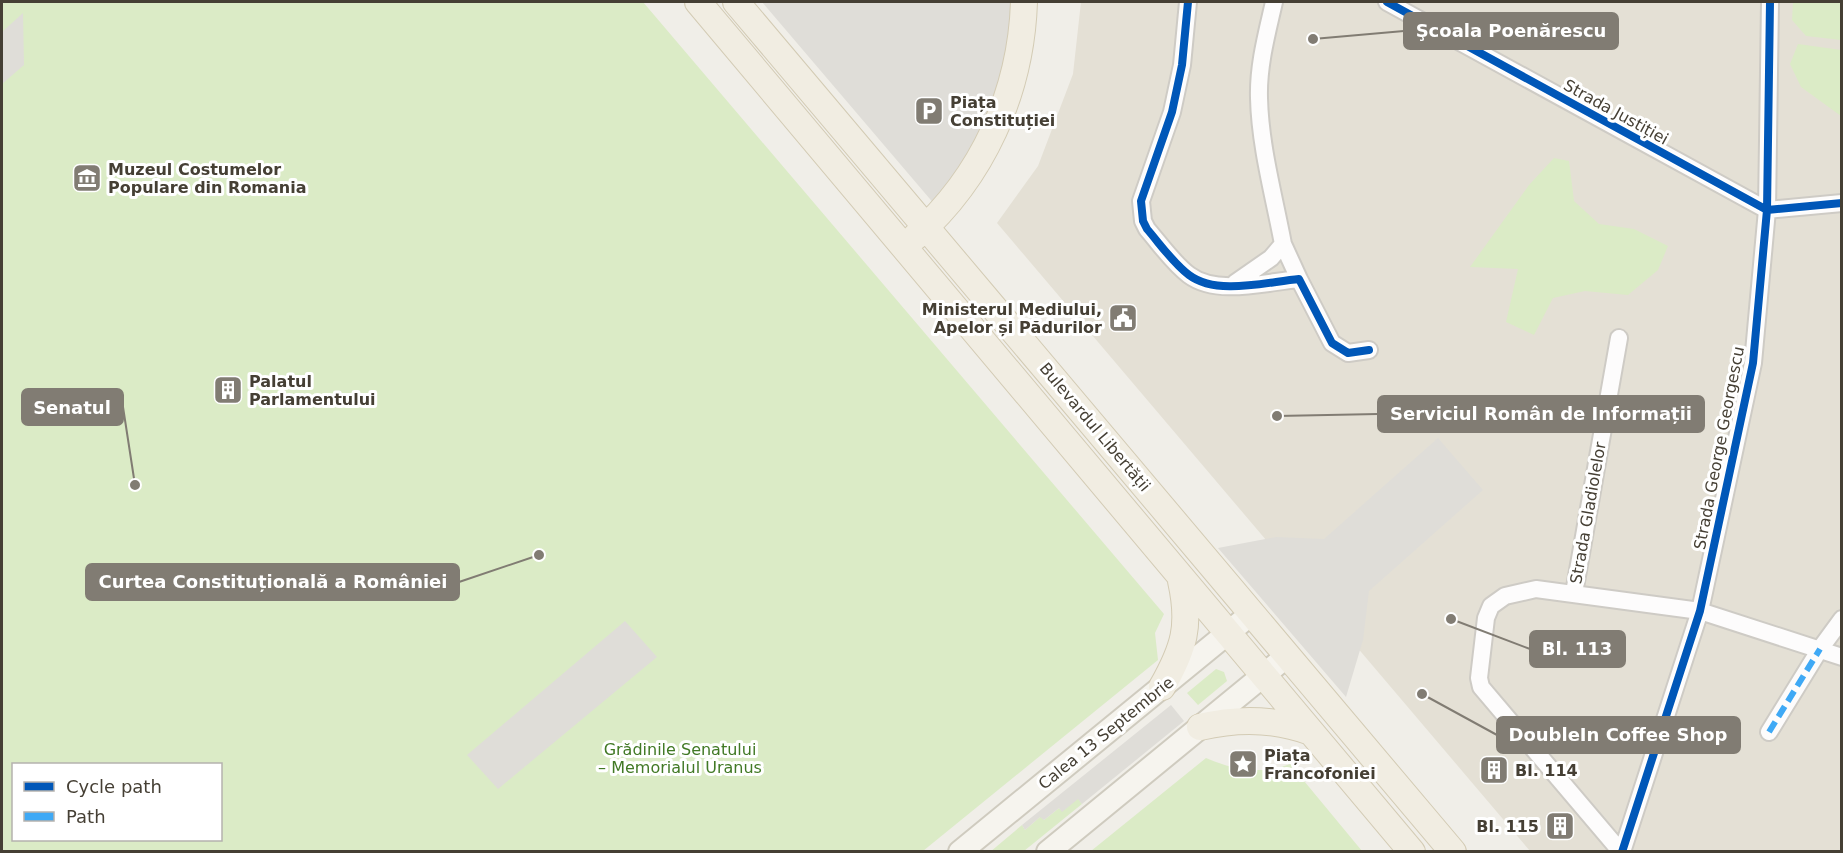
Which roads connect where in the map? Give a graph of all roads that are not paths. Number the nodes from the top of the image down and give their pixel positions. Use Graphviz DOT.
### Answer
graph roads {
  1 [pos="698,2"];
  2 [pos="736,2"];
  3 [pos="1024,2"];
  4 [pos="1188,2"];
  5 [pos="1274,2"];
  6 [pos="1387,2"];
  7 [pos="1770,2"];
  8 [pos="1842,203"];
  9 [pos="1767,210"];
  10 [pos="927,226"];
  11 [pos="1283,244"];
  12 [pos="905,246"];
  13 [pos="1299,279"];
  14 [pos="1232,285"];
  15 [pos="1619,338"];
  16 [pos="1370,350"];
  17 [pos="1180,578"];
  18 [pos="1574,593"];
  19 [pos="1700,611"];
  20 [pos="1251,614"];
  21 [pos="1842,619"];
  22 [pos="1227,634"];
  23 [pos="1820,649"];
  24 [pos="1287,656"];
  25 [pos="1842,657"];
  26 [pos="1262,676"];
  27 [pos="1162,687"];
  28 [pos="1200,727"];
  29 [pos="1311,732"];
  30 [pos="1769,732"];
  31 [pos="960,852"];
  32 [pos="1048,852"];
  33 [pos="1412,852"];
  34 [pos="1453,852"];
  35 [pos="1622,852"];
  1 -- 12 [label="main road, Bulevardul Libertății"];
  2 -- 10 [label="main road, Bulevardul Libertății"];
  3 -- 10 [label="main road"];
  4 -- 14 [label="street"];
  5 -- 11 [label="street"];
  6 -- 9 [label="street, Strada Justiției"];
  7 -- 9 [label="street, Strada George Georgescu"];
  8 -- 9 [label="street"];
  9 -- 19 [label="street, Strada George Georgescu"];
  10 -- 12 [label="main road"];
  10 -- 20 [label="main road, Bulevardul Libertății"];
  11 -- 13 [label="street"];
  11 -- 14 [label="street"];
  12 -- 17 [label="main road, Bulevardul Libertății"];
  13 -- 14 [label="street"];
  13 -- 16 [label="street"];
  15 -- 18 [label="street, Strada Gladiolelor"];
  17 -- 22 [label="main road, Bulevardul Libertății"];
  17 -- 27 [label="main road"];
  18 -- 19 [label="street, Strada Gladiolelor"];
  18 -- 35 [label="street"];
  19 -- 23 [label="street, Strada Gladiolelor"];
  19 -- 35 [label="street, Strada George Georgescu"];
  20 -- 22 [label="main road, Calea 13 Septembrie"];
  20 -- 24 [label="main road, Bulevardul Libertății"];
  21 -- 23 [label="street"];
  22 -- 26 [label="main road, Bulevardul Libertății"];
  22 -- 27 [label="main road, Calea 13 Septembrie"];
  23 -- 25 [label="street, Strada Gladiolelor"];
  23 -- 30 [label="street"];
  24 -- 26 [label="main road"];
  24 -- 34 [label="main road, Bulevardul Libertății"];
  26 -- 28 [label="main road"];
  26 -- 29 [label="main road, Bulevardul Libertății"];
  27 -- 31 [label="main road, Calea 13 Septembrie"];
  28 -- 29 [label="main road"];
  28 -- 32 [label="main road"];
  29 -- 33 [label="main road, Bulevardul Libertății"];
}
